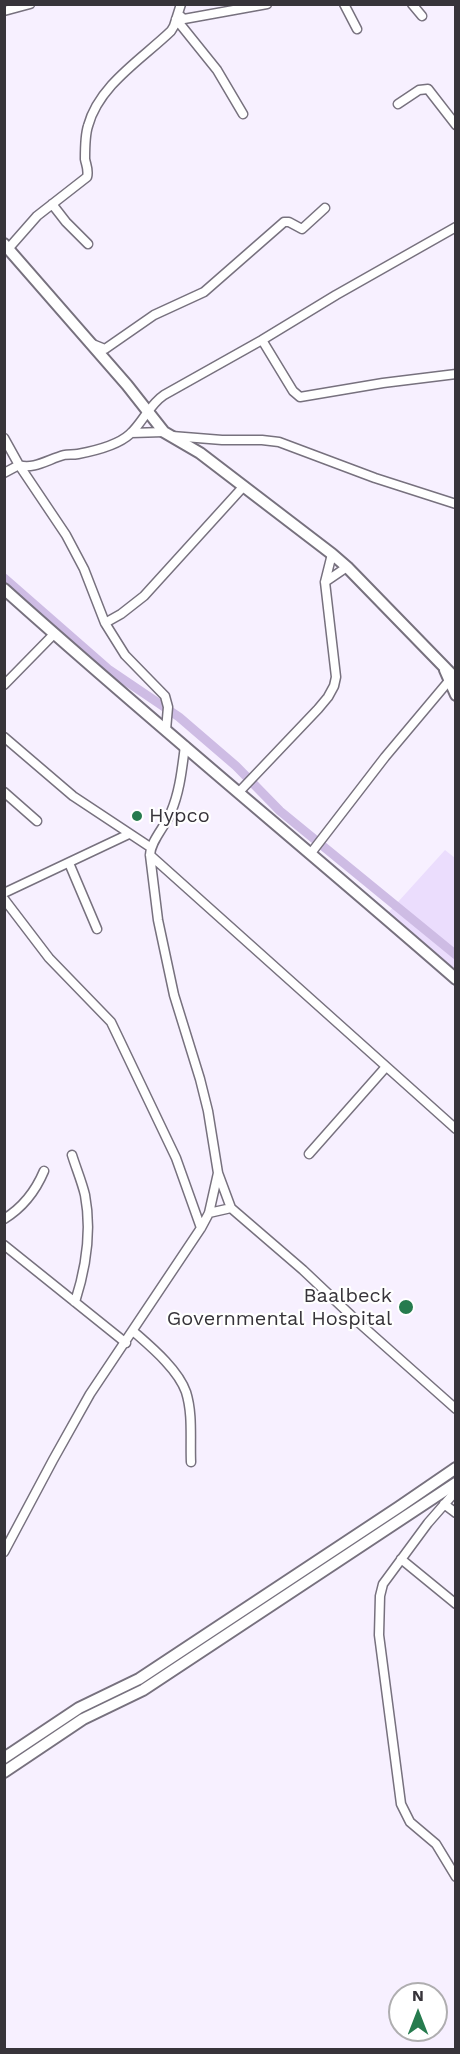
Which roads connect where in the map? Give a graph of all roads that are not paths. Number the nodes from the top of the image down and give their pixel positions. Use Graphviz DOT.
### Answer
graph roads {
  1 [pos="30,4"];
  2 [pos="181,4"];
  3 [pos="267,4"];
  4 [pos="344,4"];
  5 [pos="412,4"];
  6 [pos="4,10"];
  7 [pos="422,16"];
  8 [pos="177,17"];
  9 [pos="357,29"];
  10 [pos="398,104"];
  11 [pos="243,114"];
  12 [pos="456,125"];
  13 [pos="52,204"];
  14 [pos="325,208"];
  15 [pos="456,227"];
  16 [pos="88,244"];
  17 [pos="7,247"];
  18 [pos="262,340"];
  19 [pos="90,343"];
  20 [pos="456,374"];
  21 [pos="147,411"];
  22 [pos="131,433"];
  23 [pos="166,434"];
  24 [pos="4,438"];
  25 [pos="19,465"];
  26 [pos="4,473"];
  27 [pos="243,487"];
  28 [pos="456,504"];
  29 [pos="332,554"];
  30 [pos="347,567"];
  31 [pos="325,582"];
  32 [pos="4,588"];
  33 [pos="105,622"];
  34 [pos="54,634"];
  35 [pos="452,676"];
  36 [pos="4,686"];
  37 [pos="455,694"];
  38 [pos="436,698"];
  39 [pos="166,730"];
  40 [pos="4,737"];
  41 [pos="185,746"];
  42 [pos="4,792"];
  43 [pos="239,792"];
  44 [pos="37,821"];
  45 [pos="129,834"];
  46 [pos="150,851"];
  47 [pos="311,853"];
  48 [pos="69,863"];
  49 [pos="4,894"];
  50 [pos="4,899"];
  51 [pos="97,929"];
  52 [pos="456,979"];
  53 [pos="385,1068"];
  54 [pos="456,1130"];
  55 [pos="309,1154"];
  56 [pos="72,1155"];
  57 [pos="44,1171"];
  58 [pos="218,1173"];
  59 [pos="231,1208"];
  60 [pos="209,1213"];
  61 [pos="4,1219"];
  62 [pos="201,1228"];
  63 [pos="4,1245"];
  64 [pos="75,1302"];
  65 [pos="133,1331"];
  66 [pos="126,1343"];
  67 [pos="451,1401"];
  68 [pos="456,1409"];
  69 [pos="191,1462"];
  70 [pos="455,1469"];
  71 [pos="456,1483"];
  72 [pos="456,1491"];
  73 [pos="444,1504"];
  74 [pos="456,1513"];
  75 [pos="350,1547"];
  76 [pos="4,1552"];
  77 [pos="401,1559"];
  78 [pos="456,1604"];
  79 [pos="4,1758"];
  80 [pos="4,1772"];
  81 [pos="456,1877"];
  1 -- 6 [label="street"];
  2 -- 8 [label="street"];
  3 -- 8 [label="street"];
  4 -- 9 [label="street"];
  5 -- 7 [label="street"];
  8 -- 11 [label="street"];
  8 -- 13 [label="street"];
  10 -- 12 [label="street"];
  13 -- 16 [label="street"];
  13 -- 17 [label="street"];
  14 -- 19 [label="street"];
  15 -- 18 [label="street"];
  17 -- 19 [label="street"];
  18 -- 20 [label="street"];
  18 -- 21 [label="street"];
  19 -- 21 [label="street"];
  21 -- 22 [label="street"];
  21 -- 23 [label="street"];
  22 -- 23 [label="street"];
  22 -- 25 [label="street"];
  23 -- 27 [label="street"];
  23 -- 28 [label="street"];
  24 -- 25 [label="street"];
  25 -- 26 [label="street"];
  25 -- 33 [label="street"];
  27 -- 29 [label="street"];
  27 -- 33 [label="street"];
  29 -- 30 [label="street"];
  29 -- 31 [label="street"];
  30 -- 31 [label="street"];
  30 -- 35 [label="street"];
  31 -- 43 [label="street"];
  32 -- 34 [label="street"];
  33 -- 39 [label="street"];
  34 -- 36 [label="street"];
  34 -- 39 [label="street"];
  35 -- 37 [label="street"];
  35 -- 38 [label="street"];
  37 -- 38 [label="street"];
  38 -- 47 [label="street"];
  39 -- 41 [label="street"];
  40 -- 45 [label="street"];
  41 -- 43 [label="street"];
  41 -- 46 [label="street"];
  42 -- 44 [label="street"];
  43 -- 47 [label="street"];
  45 -- 46 [label="street"];
  45 -- 48 [label="street"];
  46 -- 53 [label="street"];
  46 -- 58 [label="street"];
  47 -- 52 [label="street"];
  48 -- 49 [label="street"];
  48 -- 51 [label="street"];
  50 -- 62 [label="street"];
  53 -- 54 [label="street"];
  53 -- 55 [label="street"];
  56 -- 64 [label="street"];
  57 -- 61 [label="street"];
  58 -- 59 [label="street"];
  58 -- 60 [label="street"];
  59 -- 60 [label="street"];
  59 -- 67 [label="street"];
  60 -- 62 [label="street"];
  62 -- 65 [label="street"];
  63 -- 64 [label="street"];
  64 -- 66 [label="street"];
  65 -- 66 [label="street"];
  65 -- 69 [label="street"];
  66 -- 76 [label="street"];
  67 -- 68 [label="street"];
  70 -- 75 [label="street"];
  71 -- 75 [label="street"];
  72 -- 73 [label="street"];
  73 -- 74 [label="street"];
  73 -- 77 [label="street"];
  75 -- 79 [label="street"];
  75 -- 80 [label="street"];
  77 -- 78 [label="street"];
  77 -- 81 [label="street"];
}
